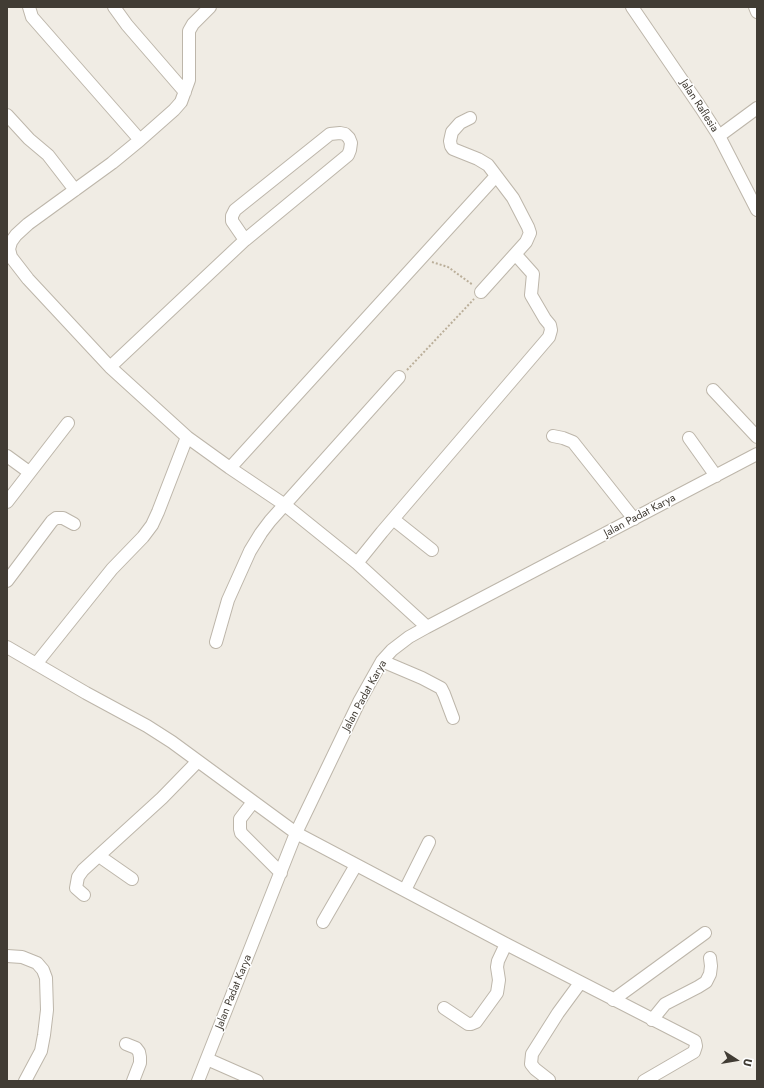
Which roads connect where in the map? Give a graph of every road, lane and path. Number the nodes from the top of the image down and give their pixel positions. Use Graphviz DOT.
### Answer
graph roads {
  1 [pos="29,7"];
  2 [pos="114,7"];
  3 [pos="210,7"];
  4 [pos="632,7"];
  5 [pos="185,92"];
  6 [pos="757,108"];
  7 [pos="7,115"];
  8 [pos="470,118"];
  9 [pos="719,136"];
  10 [pos="140,140"];
  11 [pos="496,176"];
  12 [pos="75,190"];
  13 [pos="757,210"];
  14 [pos="246,240"];
  15 [pos="8,249"];
  16 [pos="516,255"];
  17 [pos="421,259"];
  18 [pos="481,292"];
  19 [pos="110,367"];
  20 [pos="399,378"];
  21 [pos="713,390"];
  22 [pos="68,423"];
  23 [pos="553,436"];
  24 [pos="187,437"];
  25 [pos="757,437"];
  26 [pos="689,438"];
  27 [pos="757,454"];
  28 [pos="7,456"];
  29 [pos="230,468"];
  30 [pos="29,472"];
  31 [pos="716,476"];
  32 [pos="7,502"];
  33 [pos="285,505"];
  34 [pos="634,518"];
  35 [pos="393,519"];
  36 [pos="74,524"];
  37 [pos="432,550"];
  38 [pos="357,563"];
  39 [pos="7,581"];
  40 [pos="427,627"];
  41 [pos="216,642"];
  42 [pos="7,647"];
  43 [pos="382,661"];
  44 [pos="36,664"];
  45 [pos="453,718"];
  46 [pos="198,761"];
  47 [pos="253,802"];
  48 [pos="296,833"];
  49 [pos="429,842"];
  50 [pos="99,856"];
  51 [pos="356,865"];
  52 [pos="281,873"];
  53 [pos="132,879"];
  54 [pos="405,890"];
  55 [pos="84,895"];
  56 [pos="323,922"];
  57 [pos="705,933"];
  58 [pos="506,944"];
  59 [pos="7,956"];
  60 [pos="710,958"];
  61 [pos="580,983"];
  62 [pos="613,1000"];
  63 [pos="444,1008"];
  64 [pos="652,1020"];
  65 [pos="126,1044"];
  66 [pos="207,1059"];
  67 [pos="549,1080"];
  68 [pos="25,1081"];
  69 [pos="133,1081"];
  70 [pos="198,1081"];
  71 [pos="257,1081"];
  72 [pos="644,1081"];
  1 -- 10 [label="street"];
  2 -- 5 [label="street"];
  3 -- 5 [label="street"];
  4 -- 9 [label="street, Jalan Raflesia"];
  5 -- 10 [label="street"];
  6 -- 9 [label="street"];
  7 -- 12 [label="street"];
  8 -- 11 [label="street"];
  9 -- 13 [label="street, Jalan Raflesia"];
  10 -- 12 [label="street"];
  11 -- 16 [label="street"];
  11 -- 17 [label="street"];
  12 -- 15 [label="street"];
  14 -- 14 [label="street"];
  14 -- 19 [label="street"];
  15 -- 19 [label="street"];
  16 -- 18 [label="street"];
  16 -- 35 [label="street"];
  17 -- 18 [label="path"];
  17 -- 29 [label="street"];
  18 -- 20 [label="path"];
  19 -- 24 [label="street"];
  20 -- 33 [label="street"];
  21 -- 25 [label="street"];
  22 -- 30 [label="street"];
  23 -- 34 [label="street"];
  24 -- 29 [label="street"];
  24 -- 44 [label="street"];
  26 -- 31 [label="street"];
  27 -- 31 [label="street, Jalan Padat Karya"];
  28 -- 30 [label="street"];
  29 -- 33 [label="street"];
  30 -- 32 [label="street"];
  31 -- 34 [label="street, Jalan Padat Karya"];
  33 -- 38 [label="street"];
  33 -- 41 [label="street"];
  34 -- 40 [label="street, Jalan Padat Karya"];
  35 -- 37 [label="street"];
  35 -- 38 [label="street"];
  36 -- 39 [label="street"];
  38 -- 40 [label="street"];
  40 -- 43 [label="street, Jalan Padat Karya"];
  42 -- 44 [label="street"];
  43 -- 45 [label="street"];
  43 -- 48 [label="street, Jalan Padat Karya"];
  44 -- 46 [label="street"];
  46 -- 47 [label="street"];
  46 -- 50 [label="street"];
  47 -- 48 [label="street"];
  47 -- 52 [label="street"];
  48 -- 51 [label="street"];
  48 -- 52 [label="street, Jalan Padat Karya"];
  49 -- 54 [label="street"];
  50 -- 53 [label="street"];
  50 -- 55 [label="street"];
  51 -- 54 [label="street"];
  51 -- 56 [label="street"];
  52 -- 66 [label="street, Jalan Padat Karya"];
  54 -- 58 [label="street"];
  57 -- 62 [label="street"];
  58 -- 61 [label="street"];
  58 -- 63 [label="street"];
  59 -- 68 [label="street"];
  60 -- 64 [label="street"];
  61 -- 62 [label="street"];
  61 -- 67 [label="street"];
  62 -- 64 [label="street"];
  64 -- 72 [label="street"];
  65 -- 69 [label="street"];
  66 -- 70 [label="street, Jalan Padat Karya"];
  66 -- 71 [label="street"];
}
